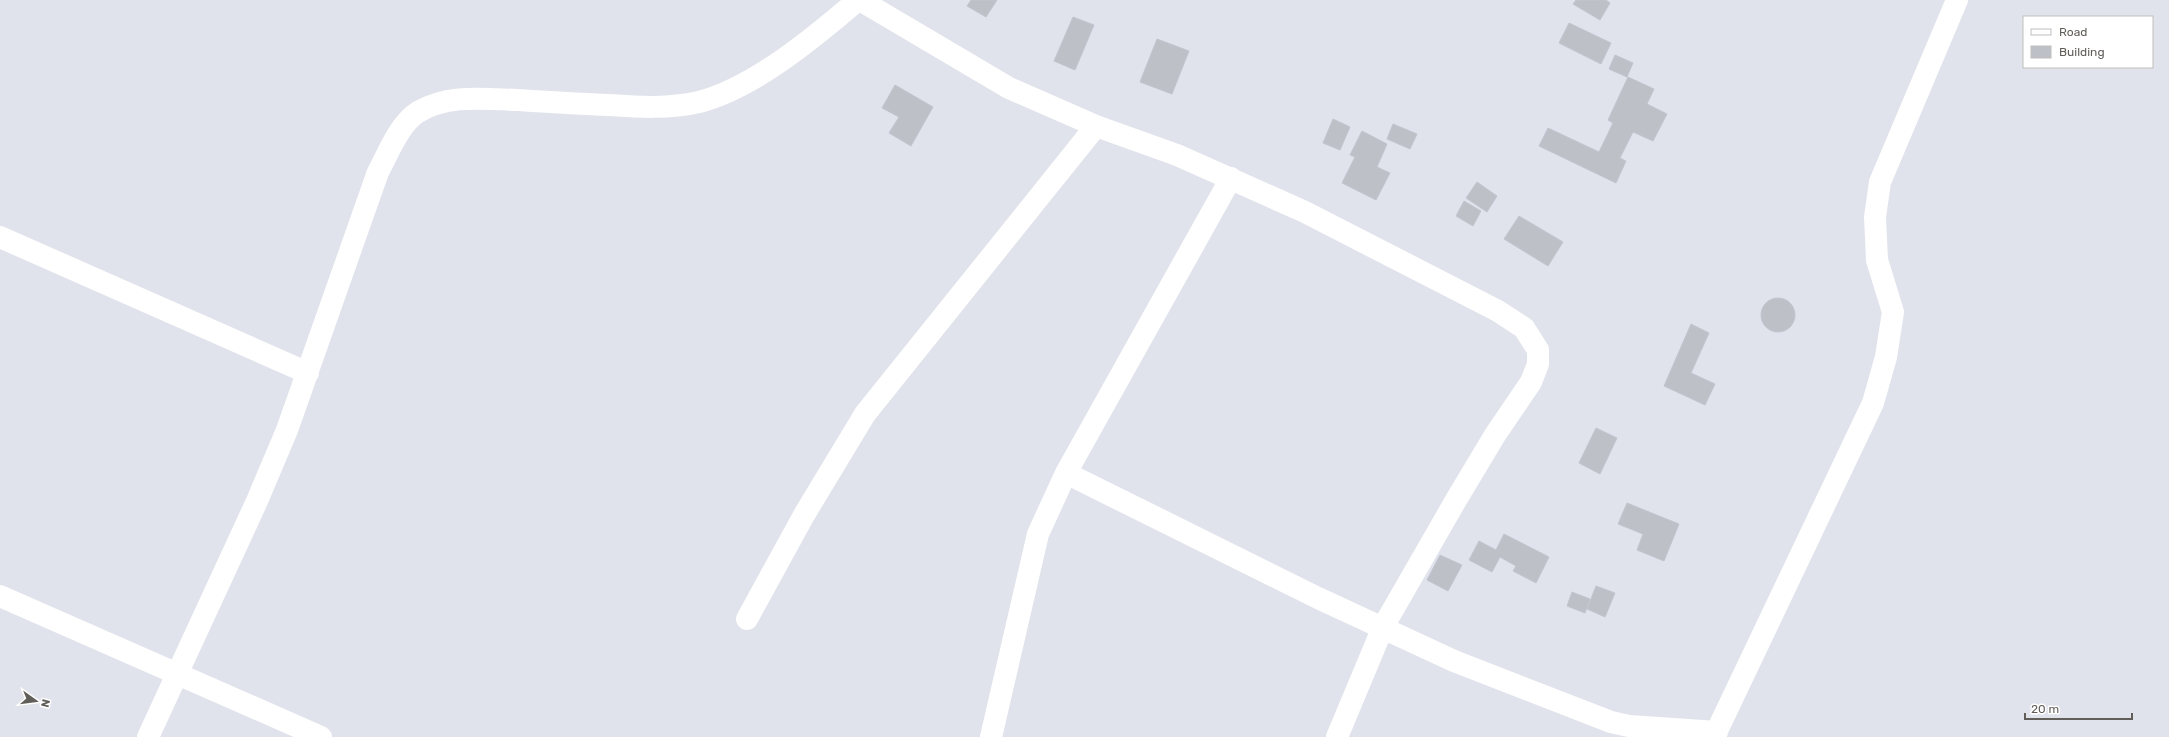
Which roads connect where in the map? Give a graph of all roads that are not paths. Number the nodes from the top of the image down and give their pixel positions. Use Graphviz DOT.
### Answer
graph roads {
  1 [pos="859,0"];
  2 [pos="1957,0"];
  3 [pos="1096,126"];
  4 [pos="1231,178"];
  5 [pos="0,237"];
  6 [pos="308,373"];
  7 [pos="1066,473"];
  8 [pos="0,596"];
  9 [pos="747,619"];
  10 [pos="1382,627"];
  11 [pos="178,673"];
  12 [pos="1715,734"];
  13 [pos="148,737"];
  14 [pos="322,737"];
  15 [pos="991,737"];
  16 [pos="1337,737"];
  1 -- 3 [label="street"];
  1 -- 6 [label="street"];
  2 -- 12 [label="street"];
  3 -- 4 [label="street"];
  3 -- 9 [label="street"];
  4 -- 7 [label="street"];
  4 -- 10 [label="street"];
  5 -- 6 [label="street"];
  6 -- 11 [label="street"];
  7 -- 10 [label="street"];
  7 -- 15 [label="street"];
  8 -- 11 [label="street"];
  10 -- 12 [label="street"];
  10 -- 16 [label="street"];
  11 -- 13 [label="street"];
  11 -- 14 [label="street"];
}
